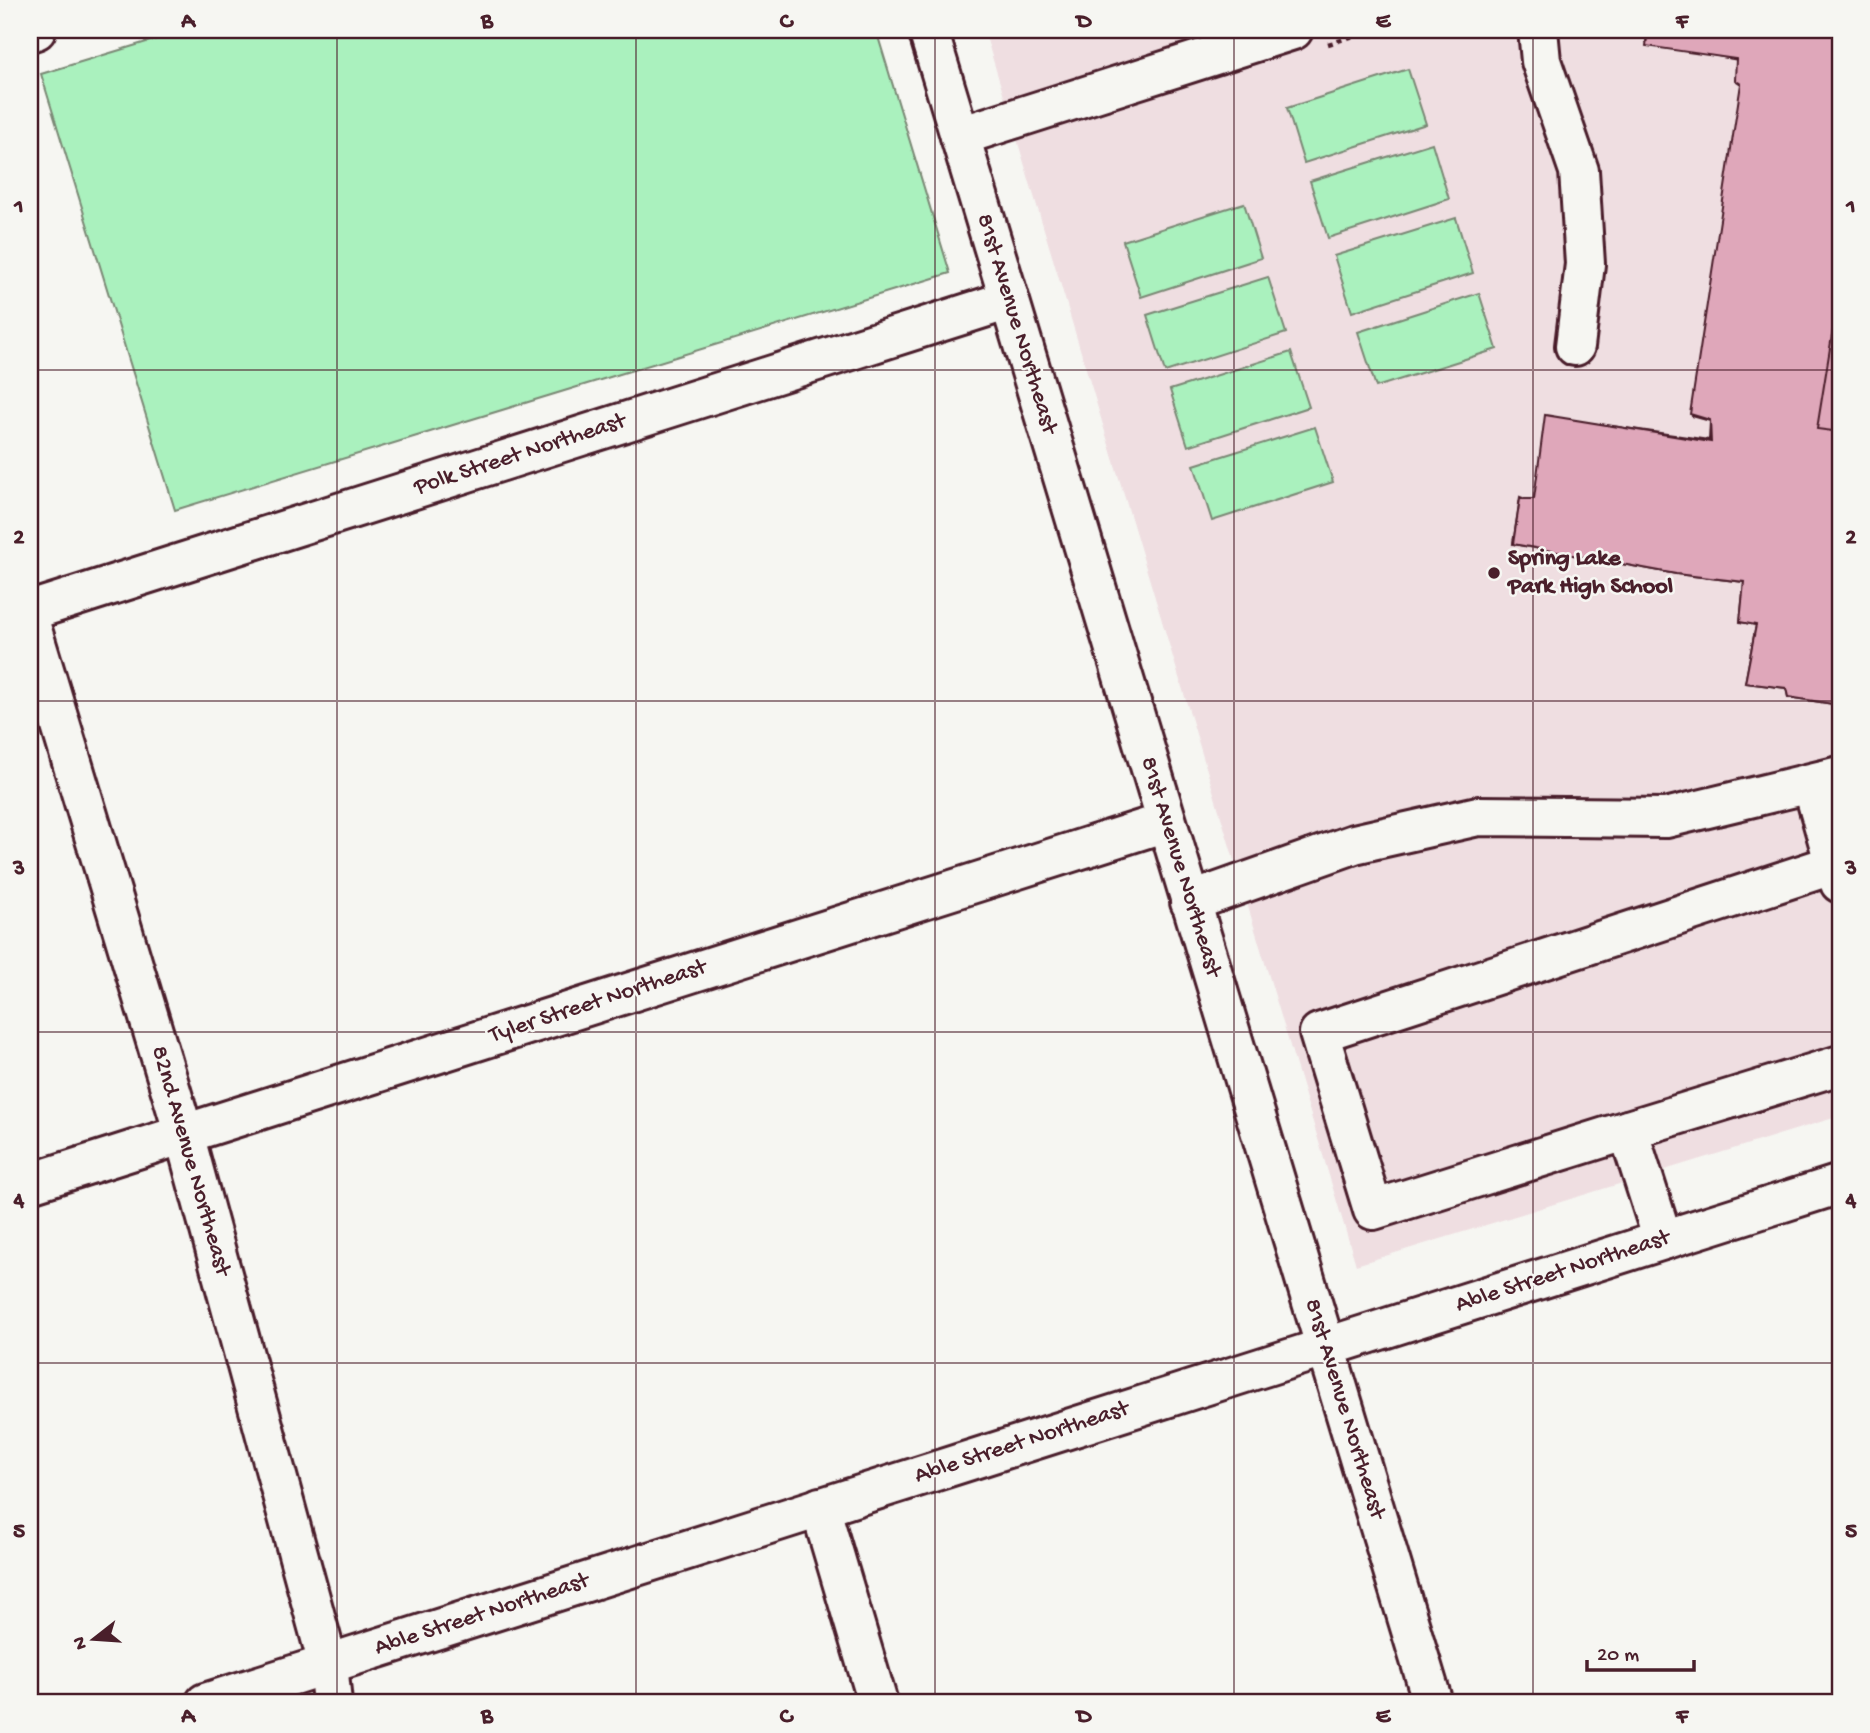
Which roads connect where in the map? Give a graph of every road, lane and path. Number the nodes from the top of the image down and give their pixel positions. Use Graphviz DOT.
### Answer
graph roads {
  1 [pos="36,30"];
  2 [pos="928,30"];
  3 [pos="1293,30"];
  4 [pos="1538,30"];
  5 [pos="30,32"];
  6 [pos="960,136"];
  7 [pos="1009,300"];
  8 [pos="1575,346"];
  9 [pos="30,611"];
  10 [pos="30,623"];
  11 [pos="1826,780"];
  12 [pos="1166,822"];
  13 [pos="1837,874"];
  14 [pos="1190,902"];
  15 [pos="1840,1065"];
  16 [pos="1628,1130"];
  17 [pos="184,1133"];
  18 [pos="30,1183"];
  19 [pos="1840,1184"];
  20 [pos="1663,1240"];
  21 [pos="1325,1347"];
  22 [pos="820,1507"];
  23 [pos="328,1664"];
  24 [pos="205,1703"];
  25 [pos="332,1703"];
  26 [pos="878,1703"];
  27 [pos="1433,1703"];
  1 -- 5 [label="street"];
  2 -- 6 [label="street, 81st Avenue Northeast"];
  3 -- 6 [label="street"];
  4 -- 8 [label="street"];
  6 -- 7 [label="street, 81st Avenue Northeast"];
  7 -- 9 [label="street, Polk Street Northeast"];
  7 -- 12 [label="street, 81st Avenue Northeast"];
  10 -- 17 [label="street, 82nd Avenue Northeast"];
  11 -- 13 [label="street"];
  11 -- 14 [label="street"];
  12 -- 14 [label="street, 81st Avenue Northeast"];
  12 -- 17 [label="street, Tyler Street Northeast"];
  13 -- 16 [label="street"];
  14 -- 21 [label="street, 81st Avenue Northeast"];
  15 -- 16 [label="street"];
  16 -- 20 [label="street"];
  17 -- 18 [label="street, Tyler Street Northeast"];
  17 -- 23 [label="street, 82nd Avenue Northeast"];
  19 -- 20 [label="street, Able Street Northeast"];
  20 -- 21 [label="street, Able Street Northeast"];
  21 -- 22 [label="street, Able Street Northeast"];
  21 -- 27 [label="street, 81st Avenue Northeast"];
  22 -- 23 [label="street, Able Street Northeast"];
  22 -- 26 [label="street"];
  23 -- 24 [label="street, Able Street Northeast"];
  23 -- 25 [label="street, 82nd Avenue Northeast"];
}
